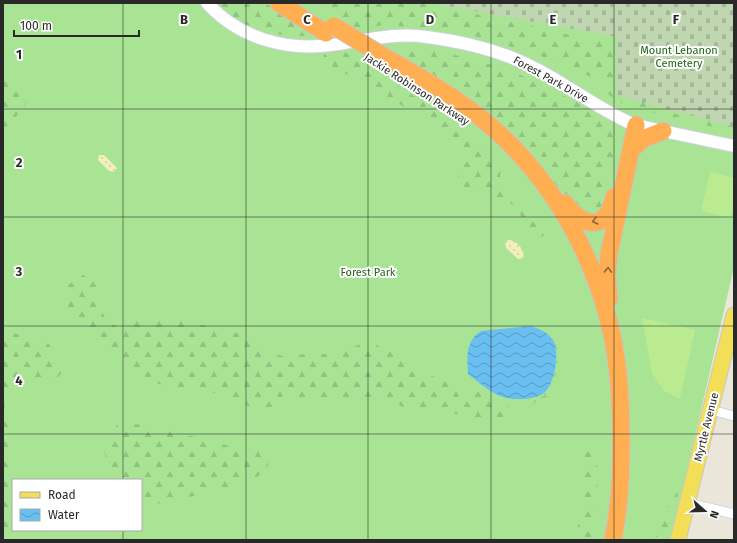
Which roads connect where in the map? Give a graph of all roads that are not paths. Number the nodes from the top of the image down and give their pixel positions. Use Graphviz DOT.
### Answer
graph roads {
  1 [pos="207,3"];
  2 [pos="279,3"];
  3 [pos="297,3"];
  4 [pos="330,30"];
  5 [pos="372,55"];
  6 [pos="632,124"];
  7 [pos="663,131"];
  8 [pos="734,146"];
  9 [pos="631,150"];
  10 [pos="524,158"];
  11 [pos="734,315"];
  12 [pos="612,337"];
  13 [pos="731,337"];
  14 [pos="711,410"];
  15 [pos="734,416"];
  16 [pos="688,503"];
  17 [pos="734,514"];
  18 [pos="602,540"];
  19 [pos="613,540"];
  20 [pos="678,540"];
  1 -- 6 [label="street, Forest Park Drive"];
  2 -- 4 [label="highway, Jackie Robinson Parkway"];
  3 -- 4 [label="highway, Jackie Robinson Parkway"];
  4 -- 5 [label="highway, Jackie Robinson Parkway, bridge"];
  5 -- 10 [label="highway, Jackie Robinson Parkway"];
  5 -- 18 [label="highway, Jackie Robinson Parkway"];
  6 -- 7 [label="street, Forest Park Drive"];
  6 -- 9 [label="highway"];
  6 -- 10 [label="highway, one-way"];
  7 -- 8 [label="street, Forest Park Drive"];
  7 -- 9 [label="highway"];
  12 -- 9 [label="highway, one-way"];
  10 -- 12 [label="highway, Jackie Robinson Parkway"];
  11 -- 13 [label="main road, Myrtle Avenue"];
  12 -- 19 [label="highway, Jackie Robinson Parkway"];
  13 -- 14 [label="main road, Myrtle Avenue"];
  14 -- 15 [label="street"];
  14 -- 16 [label="main road, Myrtle Avenue"];
  16 -- 17 [label="street"];
  16 -- 20 [label="main road, Myrtle Avenue"];
}
